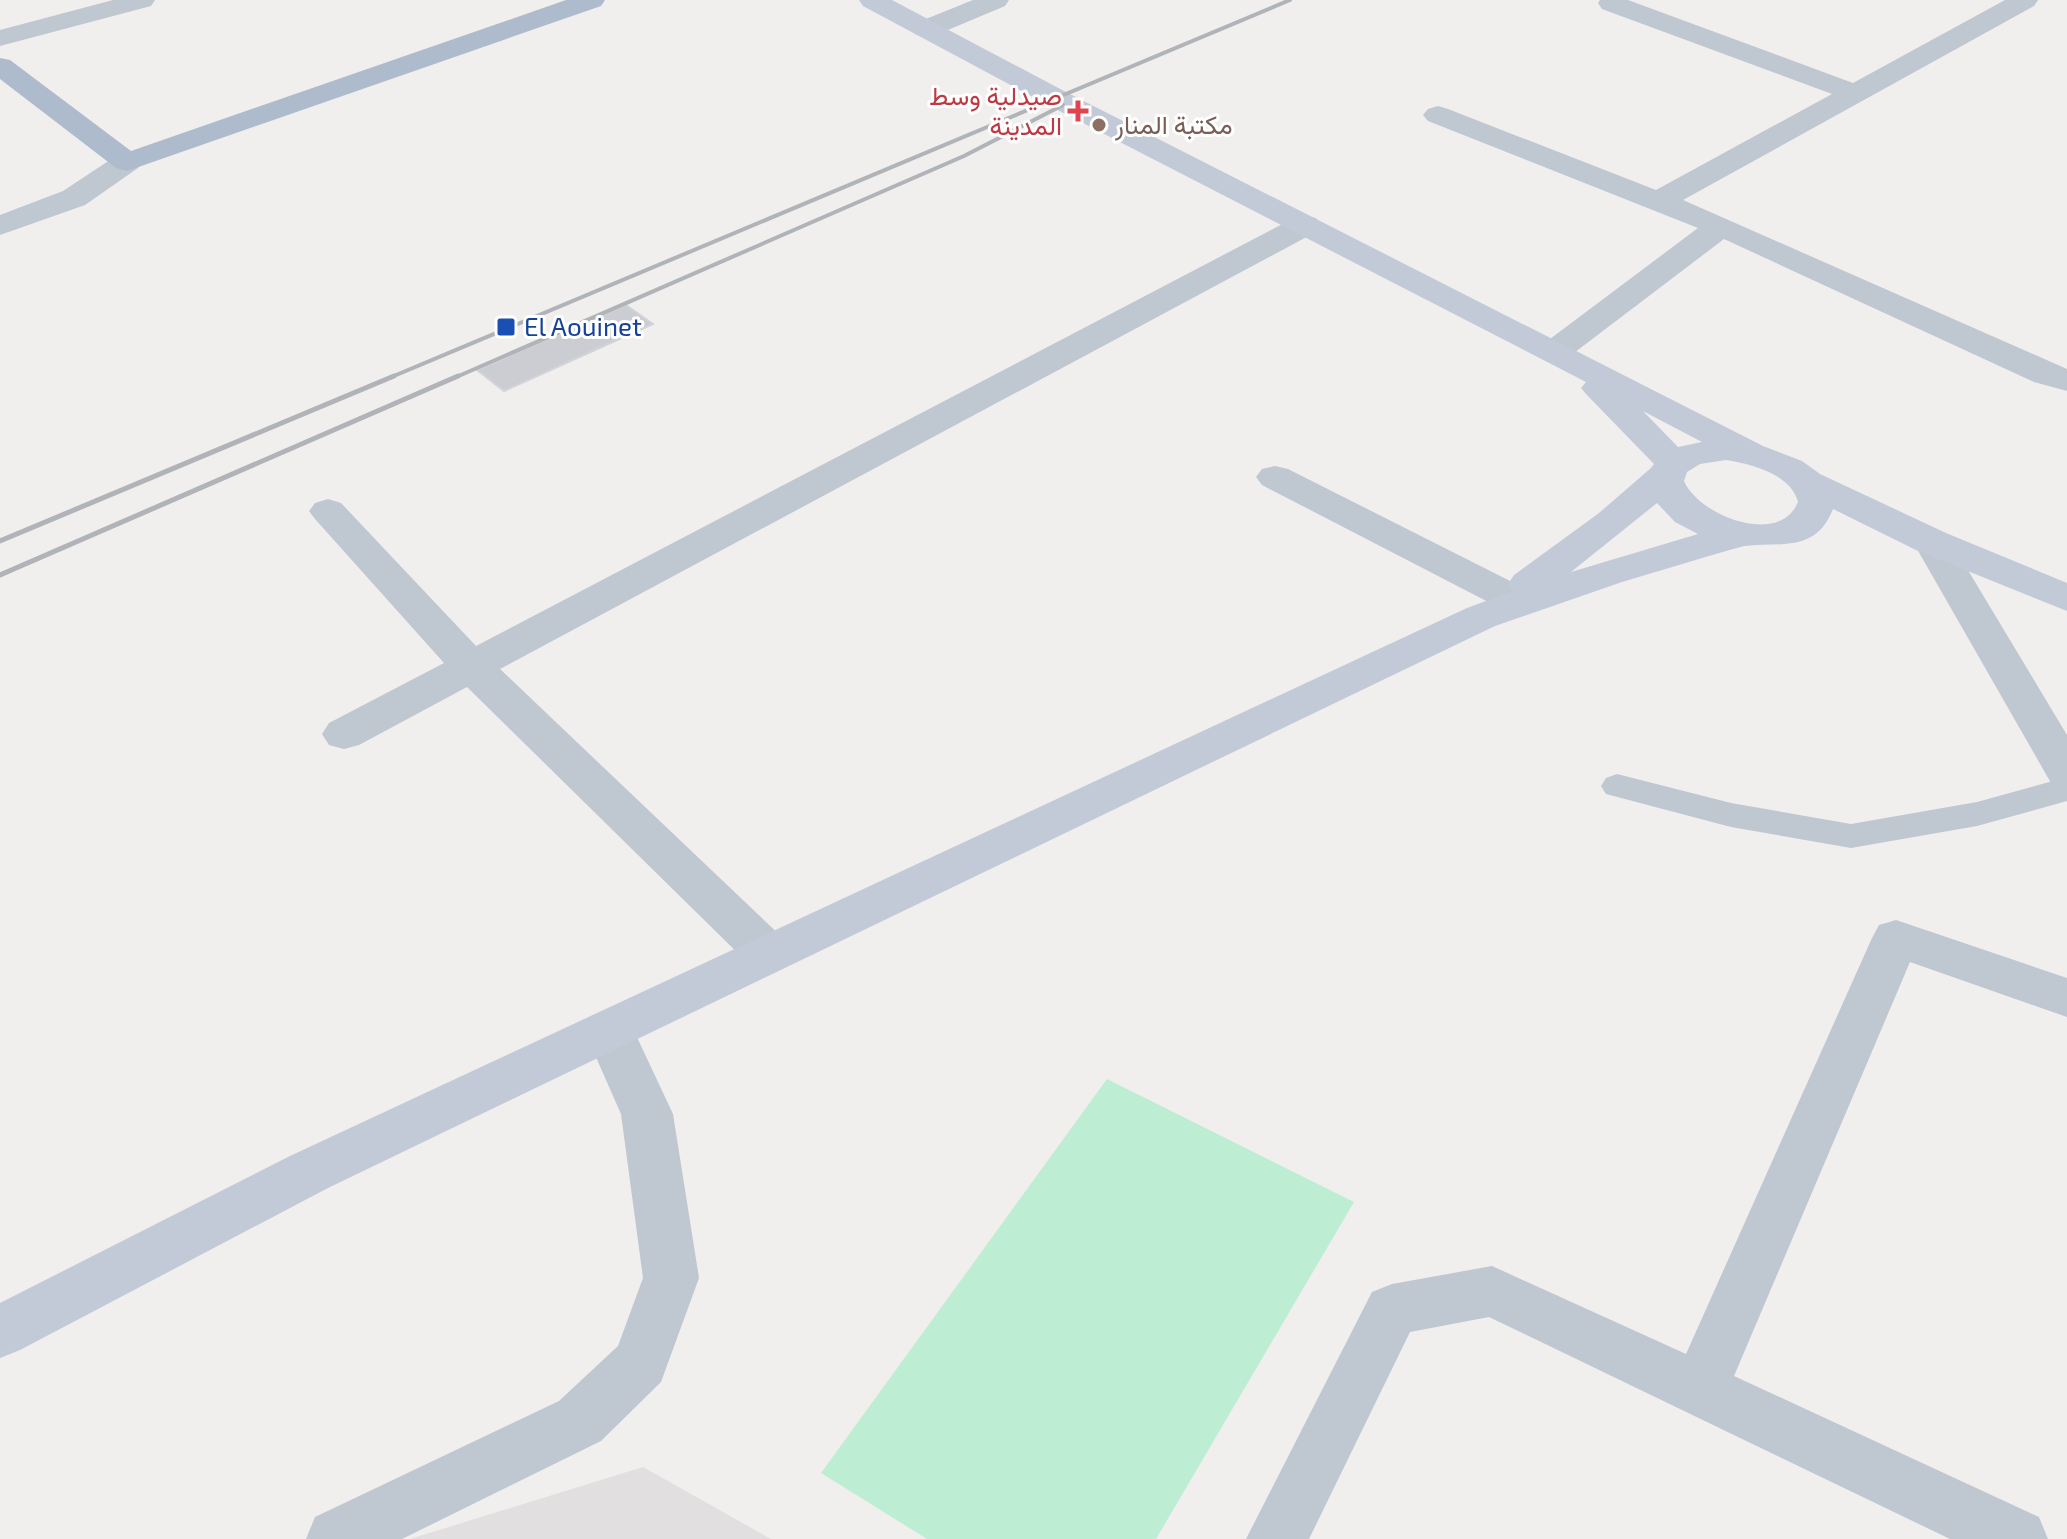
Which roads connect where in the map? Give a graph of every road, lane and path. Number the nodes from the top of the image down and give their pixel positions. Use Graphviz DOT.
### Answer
graph roads {
  1 [pos="142,0"];
  2 [pos="592,0"];
  3 [pos="872,0"];
  4 [pos="996,0"];
  5 [pos="2025,0"];
  6 [pos="1611,3"];
  7 [pos="926,29"];
  8 [pos="0,38"];
  9 [pos="0,66"];
  10 [pos="1855,93"];
  11 [pos="1438,115"];
  12 [pos="127,162"];
  13 [pos="1658,201"];
  14 [pos="1305,225"];
  15 [pos="0,226"];
  16 [pos="1721,226"];
  17 [pos="1554,352"];
  18 [pos="2067,380"];
  19 [pos="1748,451"];
  20 [pos="1670,468"];
  21 [pos="1275,477"];
  22 [pos="1807,482"];
  23 [pos="328,511"];
  24 [pos="1798,528"];
  25 [pos="1738,536"];
  26 [pos="1932,542"];
  27 [pos="2067,598"];
  28 [pos="1496,607"];
  29 [pos="471,666"];
  30 [pos="344,734"];
  31 [pos="2067,772"];
  32 [pos="1617,786"];
  33 [pos="2067,789"];
  34 [pos="769,954"];
  35 [pos="2067,998"];
  36 [pos="609,1030"];
  37 [pos="0,1332"];
  38 [pos="1699,1389"];
  39 [pos="337,1539"];
  40 [pos="1277,1539"];
  41 [pos="2017,1539"];
  1 -- 8 [label="street"];
  2 -- 12 [label="main road"];
  3 -- 7 [label="street"];
  4 -- 7 [label="street"];
  5 -- 10 [label="street"];
  6 -- 10 [label="street"];
  7 -- 14 [label="street"];
  9 -- 12 [label="main road"];
  10 -- 13 [label="street"];
  11 -- 13 [label="street"];
  12 -- 15 [label="street"];
  13 -- 16 [label="street"];
  14 -- 17 [label="street"];
  14 -- 29 [label="street"];
  16 -- 17 [label="street"];
  16 -- 18 [label="street"];
  17 -- 19 [label="street"];
  17 -- 20 [label="street"];
  19 -- 20 [label="street"];
  19 -- 22 [label="street"];
  20 -- 25 [label="street"];
  20 -- 28 [label="street"];
  21 -- 28 [label="street"];
  22 -- 24 [label="street"];
  22 -- 26 [label="street"];
  23 -- 29 [label="street"];
  24 -- 25 [label="street"];
  24 -- 26 [label="street"];
  25 -- 28 [label="street"];
  26 -- 27 [label="street"];
  26 -- 31 [label="street"];
  28 -- 34 [label="street"];
  29 -- 30 [label="street"];
  29 -- 34 [label="street"];
  32 -- 33 [label="lane"];
  34 -- 36 [label="street"];
  35 -- 38 [label="street"];
  36 -- 37 [label="street"];
  36 -- 39 [label="street"];
  38 -- 40 [label="street"];
  38 -- 41 [label="street"];
}
